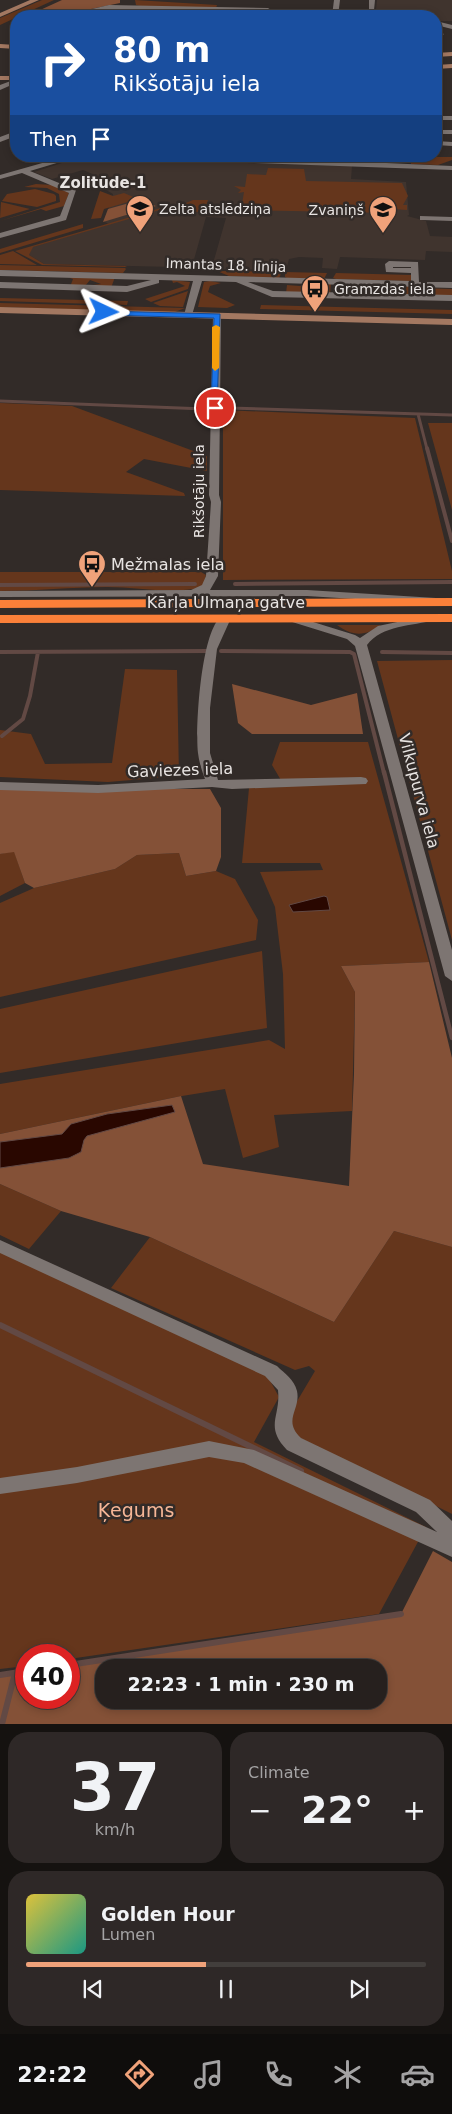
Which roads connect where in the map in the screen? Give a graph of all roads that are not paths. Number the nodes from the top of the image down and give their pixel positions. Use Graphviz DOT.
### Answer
graph roads {
  1 [pos="36,0"];
  2 [pos="156,0"];
  3 [pos="127,3"];
  4 [pos="221,7"];
  5 [pos="268,9"];
  6 [pos="13,10"];
  7 [pos="92,10"];
  8 [pos="220,10"];
  9 [pos="55,162"];
  10 [pos="282,162"];
  11 [pos="452,168"];
  12 [pos="23,171"];
  13 [pos="0,177"];
  14 [pos="67,208"];
  15 [pos="31,217"];
  16 [pos="423,218"];
  17 [pos="452,219"];
  18 [pos="16,222"];
  19 [pos="0,226"];
  20 [pos="0,236"];
  21 [pos="415,271"];
  22 [pos="0,273"];
  23 [pos="166,277"];
  24 [pos="198,278"];
  25 [pos="233,279"];
  26 [pos="415,284"];
  27 [pos="0,285"];
  28 [pos="452,285"];
  29 [pos="452,298"];
  30 [pos="0,310"];
  31 [pos="188,315"];
  32 [pos="217,316"];
  33 [pos="452,322"];
  34 [pos="212,576"];
  35 [pos="242,593"];
  36 [pos="0,594"];
  37 [pos="181,594"];
  38 [pos="452,602"];
  39 [pos="0,604"];
  40 [pos="225,618"];
  41 [pos="293,618"];
  42 [pos="431,618"];
  43 [pos="452,618"];
  44 [pos="0,619"];
  45 [pos="361,645"];
  46 [pos="361,781"];
  47 [pos="212,784"];
  48 [pos="0,786"];
  49 [pos="452,976"];
  50 [pos="0,1246"];
  51 [pos="0,1486"];
  52 [pos="452,1534"];
  53 [pos="452,1548"];
  1 -- 6 [label="street"];
  2 -- 4 [label="street"];
  3 -- 4 [label="street"];
  3 -- 7 [label="street"];
  4 -- 5 [label="street"];
  4 -- 8 [label="street"];
  9 -- 12 [label="street"];
  10 -- 11 [label="street"];
  12 -- 13 [label="street"];
  12 -- 14 [label="street"];
  14 -- 15 [label="street"];
  14 -- 20 [label="street"];
  16 -- 17 [label="street"];
  18 -- 19 [label="street"];
  21 -- 26 [label="street"];
  22 -- 23 [label="street, Imantas 18. līnija"];
  23 -- 24 [label="street, Imantas 18. līnija"];
  23 -- 27 [label="street"];
  24 -- 25 [label="street, Imantas 18. līnija"];
  24 -- 31 [label="street"];
  25 -- 26 [label="street, Imantas 18. līnija"];
  25 -- 29 [label="street"];
  26 -- 28 [label="street, Imantas 18. līnija"];
  30 -- 31 [label="street"];
  31 -- 32 [label="street"];
  32 -- 33 [label="street"];
  32 -- 34 [label="street, Rikšotāju iela"];
  34 -- 35 [label="street"];
  34 -- 37 [label="street"];
  35 -- 37 [label="street"];
  35 -- 38 [label="street"];
  36 -- 37 [label="street"];
  38 -- 39 [label="highway, Kārļa Ulmaņa gatve"];
  40 -- 41 [label="highway, Kārļa Ulmaņa gatve"];
  40 -- 44 [label="highway, Kārļa Ulmaņa gatve"];
  40 -- 47 [label="street"];
  41 -- 42 [label="highway, Kārļa Ulmaņa gatve"];
  41 -- 45 [label="street"];
  42 -- 43 [label="highway, Kārļa Ulmaņa gatve"];
  42 -- 45 [label="street"];
  45 -- 49 [label="street, Vilkupurva iela"];
  46 -- 47 [label="street, Gaviezes iela"];
  47 -- 48 [label="street, Gaviezes iela"];
  50 -- 52 [label="street"];
  51 -- 53 [label="street"];
}
